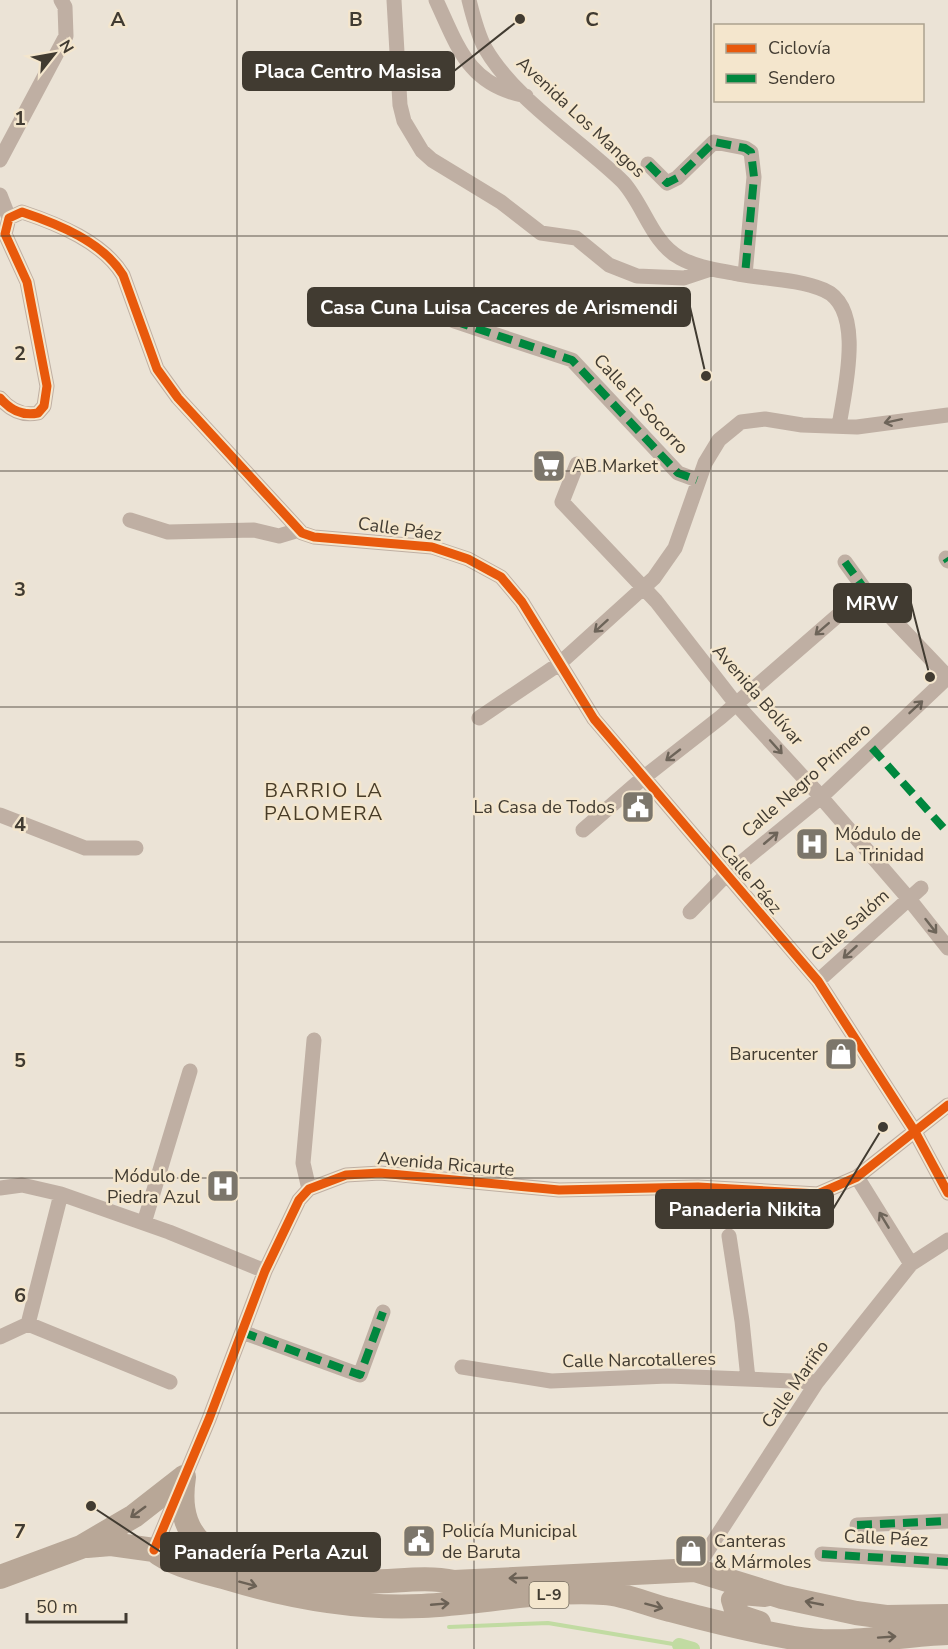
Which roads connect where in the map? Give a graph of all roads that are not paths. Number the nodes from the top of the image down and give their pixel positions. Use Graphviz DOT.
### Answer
graph roads {
  1 [pos="61,0"];
  2 [pos="394,0"];
  3 [pos="436,0"];
  4 [pos="469,0"];
  5 [pos="526,96"];
  6 [pos="0,160"];
  7 [pos="648,164"];
  8 [pos="0,195"];
  9 [pos="9,218"];
  10 [pos="711,269"];
  11 [pos="745,275"];
  12 [pos="454,321"];
  13 [pos="0,398"];
  14 [pos="948,415"];
  15 [pos="839,426"];
  16 [pos="577,464"];
  17 [pos="697,480"];
  18 [pos="130,520"];
  19 [pos="298,530"];
  20 [pos="845,562"];
  21 [pos="644,588"];
  22 [pos="866,591"];
  23 [pos="559,664"];
  24 [pos="948,677"];
  25 [pos="736,704"];
  26 [pos="479,718"];
  27 [pos="643,778"];
  28 [pos="821,797"];
  29 [pos="0,814"];
  30 [pos="584,830"];
  31 [pos="136,848"];
  32 [pos="726,875"];
  33 [pos="921,888"];
  34 [pos="909,898"];
  35 [pos="690,912"];
  36 [pos="948,948"];
  37 [pos="818,981"];
  38 [pos="314,1041"];
  39 [pos="190,1071"];
  40 [pos="948,1105"];
  41 [pos="914,1130"];
  42 [pos="857,1176"];
  43 [pos="0,1188"];
  44 [pos="309,1189"];
  45 [pos="948,1193"];
  46 [pos="61,1194"];
  47 [pos="144,1223"];
  48 [pos="729,1236"];
  49 [pos="948,1240"];
  50 [pos="911,1264"];
  51 [pos="265,1271"];
  52 [pos="383,1312"];
  53 [pos="28,1324"];
  54 [pos="243,1332"];
  55 [pos="0,1337"];
  56 [pos="462,1367"];
  57 [pos="748,1379"];
  58 [pos="170,1382"];
  59 [pos="817,1382"];
  60 [pos="184,1477"];
  61 [pos="948,1521"];
  62 [pos="857,1525"];
  63 [pos="81,1547"];
  64 [pos="154,1550"];
  65 [pos="822,1554"];
  66 [pos="220,1557"];
  67 [pos="948,1562"];
  68 [pos="695,1570"];
  69 [pos="0,1577"];
  70 [pos="606,1593"];
  71 [pos="782,1597"];
  72 [pos="948,1616"];
  73 [pos="948,1634"];
  74 [pos="851,1640"];
  1 -- 6 [label="street"];
  2 -- 10 [label="street"];
  3 -- 5 [label="street"];
  4 -- 5 [label="street, Avenida Los Mangos"];
  5 -- 10 [label="street, Avenida Los Mangos"];
  7 -- 11 [label="street"];
  8 -- 9 [label="street"];
  9 -- 13 [label="street"];
  9 -- 19 [label="street"];
  10 -- 11 [label="street, Avenida Los Mangos"];
  11 -- 15 [label="street, Avenida Los Mangos"];
  12 -- 17 [label="street, Calle El Socorro"];
  14 -- 15 [label="street, one-way"];
  15 -- 17 [label="street"];
  16 -- 21 [label="street, Avenida Bolívar"];
  17 -- 21 [label="street"];
  18 -- 19 [label="street"];
  19 -- 23 [label="street, Calle Páez"];
  20 -- 22 [label="street"];
  21 -- 23 [label="street, one-way"];
  21 -- 25 [label="street, Avenida Bolívar"];
  22 -- 24 [label="street"];
  22 -- 25 [label="street, one-way"];
  23 -- 26 [label="street"];
  23 -- 27 [label="street, Calle Páez"];
  28 -- 24 [label="street, Calle Negro Primero, one-way"];
  25 -- 27 [label="street, one-way"];
  25 -- 28 [label="street, Avenida Bolívar, one-way"];
  27 -- 30 [label="street"];
  27 -- 32 [label="street, Calle Páez"];
  32 -- 28 [label="street, Calle Negro Primero, one-way"];
  28 -- 34 [label="street, Avenida Bolívar"];
  29 -- 31 [label="street"];
  32 -- 35 [label="street, Calle Negro Primero"];
  32 -- 37 [label="street, Calle Páez"];
  33 -- 34 [label="street, Calle Salóm"];
  34 -- 36 [label="street, Avenida Bolívar, one-way"];
  34 -- 37 [label="street, Calle Salóm, one-way"];
  37 -- 41 [label="street, Calle Páez"];
  38 -- 44 [label="street"];
  39 -- 47 [label="street"];
  40 -- 41 [label="street, Avenida Ricaurte"];
  41 -- 42 [label="street, Avenida Ricaurte"];
  41 -- 45 [label="street, Calle Páez"];
  42 -- 44 [label="street, Avenida Ricaurte"];
  50 -- 42 [label="street, one-way"];
  43 -- 46 [label="street"];
  44 -- 51 [label="street"];
  46 -- 47 [label="street"];
  46 -- 53 [label="street"];
  47 -- 51 [label="street"];
  48 -- 57 [label="street"];
  49 -- 50 [label="street, Calle Mariño"];
  50 -- 59 [label="street, Calle Mariño"];
  51 -- 54 [label="street"];
  52 -- 54 [label="street"];
  53 -- 55 [label="street"];
  53 -- 58 [label="street"];
  54 -- 60 [label="street"];
  56 -- 57 [label="street, Calle Narcotalleres"];
  57 -- 59 [label="street, Calle Narcotalleres"];
  59 -- 68 [label="street, Calle Mariño"];
  60 -- 63 [label="main road, L-9, one-way"];
  60 -- 64 [label="street"];
  60 -- 66 [label="main road"];
  61 -- 62 [label="street"];
  63 -- 64 [label="main road, L-9"];
  63 -- 69 [label="main road, L-9"];
  64 -- 66 [label="main road, L-9"];
  64 -- 70 [label="main road, L-9, one-way"];
  65 -- 67 [label="street, Calle Páez"];
  68 -- 66 [label="main road, L-9, one-way"];
  68 -- 70 [label="main road"];
  68 -- 71 [label="main road, L-9"];
  70 -- 74 [label="main road, L-9, one-way"];
  72 -- 71 [label="main road, L-9, one-way"];
  71 -- 74 [label="main road, L-9"];
  74 -- 73 [label="main road, L-9, one-way"];
}
